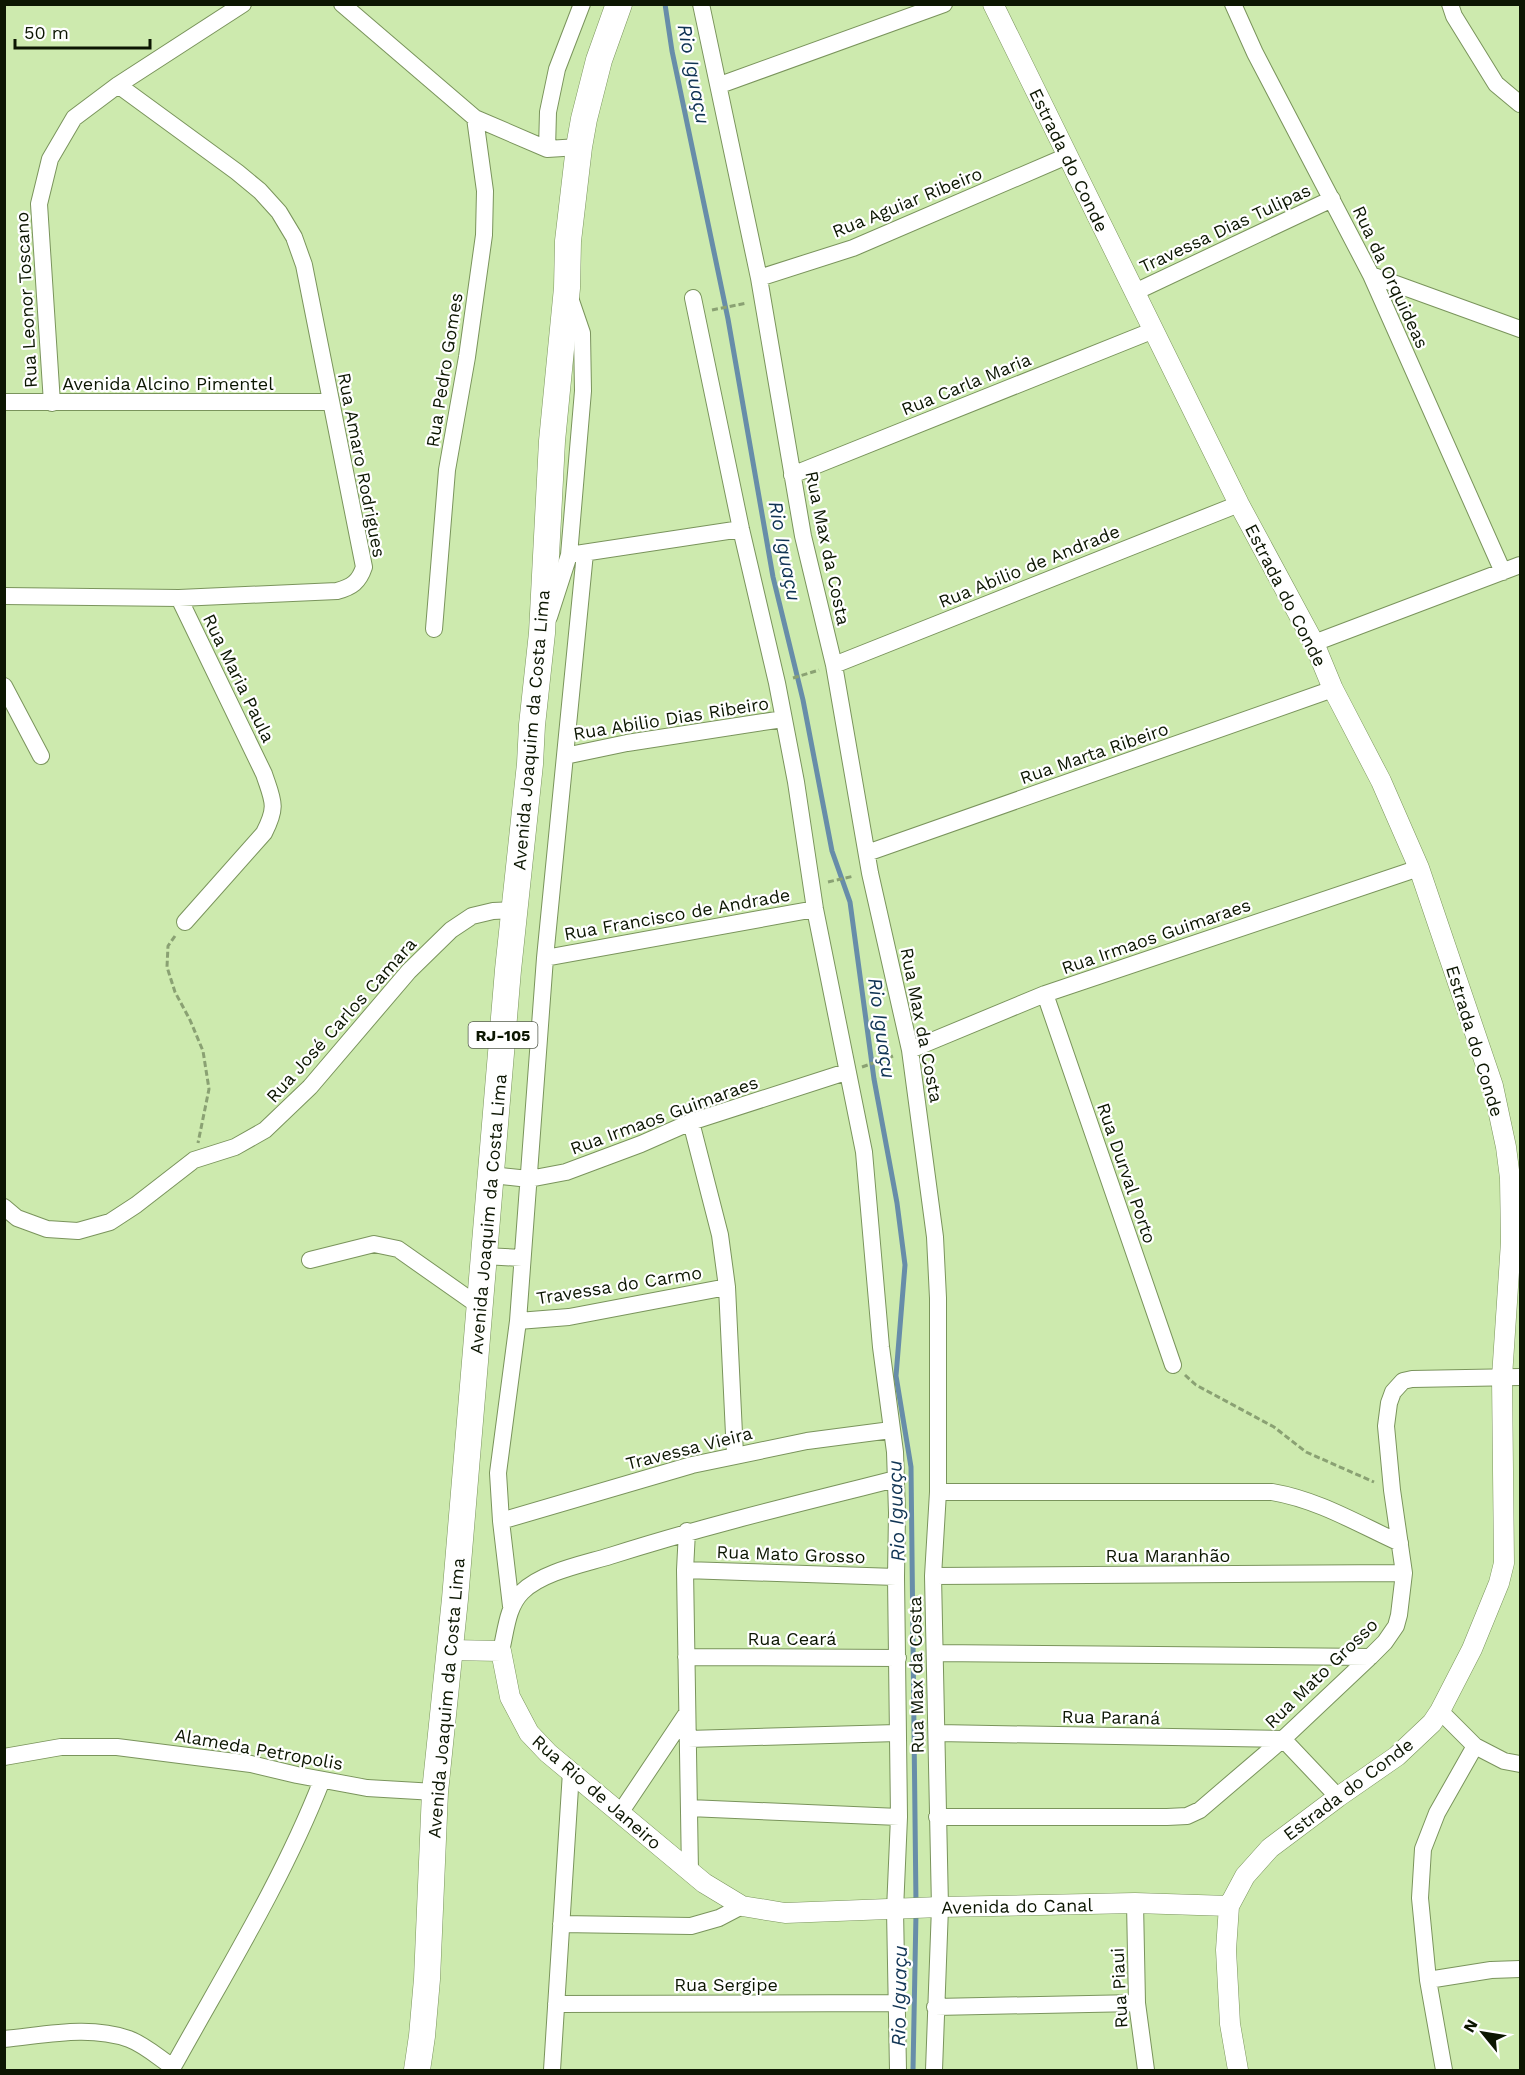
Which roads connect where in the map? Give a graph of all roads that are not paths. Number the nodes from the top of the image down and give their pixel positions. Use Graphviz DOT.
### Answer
graph roads {
  1 [pos="243,4"];
  2 [pos="342,4"];
  3 [pos="582,4"];
  4 [pos="619,4"];
  5 [pos="701,4"];
  6 [pos="944,4"];
  7 [pos="993,4"];
  8 [pos="1233,4"];
  9 [pos="1450,4"];
  10 [pos="118,85"];
  11 [pos="720,85"];
  12 [pos="1521,104"];
  13 [pos="475,118"];
  14 [pos="579,147"];
  15 [pos="547,149"];
  16 [pos="1067,156"];
  17 [pos="1332,199"];
  18 [pos="1371,275"];
  19 [pos="759,278"];
  20 [pos="567,288"];
  21 [pos="1135,292"];
  22 [pos="693,298"];
  23 [pos="1521,329"];
  24 [pos="1154,330"];
  25 [pos="4,402"];
  26 [pos="331,402"];
  27 [pos="52,403"];
  28 [pos="792,475"];
  29 [pos="1239,504"];
  30 [pos="741,529"];
  31 [pos="577,554"];
  32 [pos="1521,565"];
  33 [pos="1503,572"];
  34 [pos="4,596"];
  35 [pos="179,598"];
  36 [pos="434,629"];
  37 [pos="542,633"];
  38 [pos="1314,643"];
  39 [pos="830,667"];
  40 [pos="4,686"];
  41 [pos="1333,689"];
  42 [pos="783,719"];
  43 [pos="41,756"];
  44 [pos="565,756"];
  45 [pos="867,853"];
  46 [pos="1419,868"];
  47 [pos="815,909"];
  48 [pos="515,910"];
  49 [pos="185,922"];
  50 [pos="545,958"];
  51 [pos="1045,994"];
  52 [pos="906,1052"];
  53 [pos="851,1071"];
  54 [pos="691,1122"];
  55 [pos="492,1175"];
  56 [pos="1515,1178"];
  57 [pos="529,1179"];
  58 [pos="4,1207"];
  59 [pos="484,1256"];
  60 [pos="522,1258"];
  61 [pos="310,1260"];
  62 [pos="727,1287"];
  63 [pos="479,1306"];
  64 [pos="518,1321"];
  65 [pos="1173,1365"];
  66 [pos="1511,1377"];
  67 [pos="891,1430"];
  68 [pos="735,1455"];
  69 [pos="896,1479"];
  70 [pos="938,1492"];
  71 [pos="501,1521"];
  72 [pos="687,1531"];
  73 [pos="1400,1543"];
  74 [pos="1512,1563"];
  75 [pos="685,1570"];
  76 [pos="1404,1573"];
  77 [pos="933,1576"];
  78 [pos="896,1577"];
  79 [pos="511,1606"];
  80 [pos="450,1650"];
  81 [pos="501,1651"];
  82 [pos="935,1653"];
  83 [pos="686,1657"];
  84 [pos="1370,1657"];
  85 [pos="898,1658"];
  86 [pos="1440,1711"];
  87 [pos="687,1713"];
  88 [pos="897,1733"];
  89 [pos="938,1733"];
  90 [pos="688,1739"];
  91 [pos="1283,1739"];
  92 [pos="1475,1746"];
  93 [pos="4,1757"];
  94 [pos="1521,1764"];
  95 [pos="571,1772"];
  96 [pos="322,1780"];
  97 [pos="435,1792"];
  98 [pos="1338,1797"];
  99 [pos="689,1808"];
  100 [pos="620,1813"];
  101 [pos="937,1817"];
  102 [pos="899,1818"];
  103 [pos="690,1872"];
  104 [pos="1135,1903"];
  105 [pos="1229,1905"];
  106 [pos="742,1906"];
  107 [pos="938,1907"];
  108 [pos="897,1910"];
  109 [pos="561,1924"];
  110 [pos="1521,1969"];
  111 [pos="1428,1980"];
  112 [pos="1137,2002"];
  113 [pos="896,2003"];
  114 [pos="556,2004"];
  115 [pos="935,2007"];
  116 [pos="4,2039"];
  117 [pos="173,2069"];
  118 [pos="417,2070"];
  119 [pos="552,2070"];
  120 [pos="898,2070"];
  121 [pos="934,2070"];
  122 [pos="1146,2070"];
  123 [pos="1238,2070"];
  124 [pos="1444,2070"];
  1 -- 10 [label="street, Rua Leonor Toscano"];
  2 -- 13 [label="street"];
  3 -- 15 [label="street"];
  4 -- 14 [label="main road, Avenida Joaquim da Costa Lima / RJ-105"];
  5 -- 11 [label="street, Rua Max da Costa"];
  6 -- 11 [label="street"];
  7 -- 16 [label="street, Estrada do Conde"];
  8 -- 17 [label="street, Rua da Orquideas"];
  9 -- 12 [label="street"];
  10 -- 26 [label="street, Rua Amaro Rodrigues"];
  10 -- 27 [label="street, Rua Leonor Toscano"];
  11 -- 19 [label="street, Rua Max da Costa"];
  13 -- 15 [label="street"];
  13 -- 36 [label="street, Rua Pedro Gomes"];
  14 -- 15 [label="street"];
  14 -- 20 [label="main road, Avenida Joaquim da Costa Lima / RJ-105"];
  16 -- 19 [label="street, Rua Aguiar Ribeiro"];
  16 -- 21 [label="street, Estrada do Conde"];
  17 -- 18 [label="street, Rua da Orquideas"];
  17 -- 21 [label="street, Travessa Dias Tulipas"];
  18 -- 23 [label="street"];
  18 -- 33 [label="street, Rua da Orquideas"];
  19 -- 28 [label="street, Rua Max da Costa"];
  20 -- 31 [label="street"];
  20 -- 37 [label="main road, Avenida Joaquim da Costa Lima / RJ-105"];
  21 -- 24 [label="street, Estrada do Conde"];
  22 -- 30 [label="street, Rua Max da Costa"];
  24 -- 28 [label="street, Rua Carla Maria"];
  24 -- 29 [label="street, Estrada do Conde"];
  25 -- 27 [label="street, Avenida Alcino Pimentel"];
  26 -- 27 [label="street, Avenida Alcino Pimentel"];
  26 -- 35 [label="street, Rua Amaro Rodrigues"];
  28 -- 39 [label="street, Rua Max da Costa"];
  29 -- 38 [label="street, Estrada do Conde"];
  29 -- 39 [label="street, Rua Abilio de Andrade"];
  30 -- 31 [label="street"];
  30 -- 42 [label="street, Rua Max da Costa"];
  31 -- 37 [label="street"];
  31 -- 44 [label="street"];
  32 -- 33 [label="street"];
  33 -- 38 [label="street"];
  34 -- 35 [label="street, Rua Amaro Rodrigues"];
  35 -- 49 [label="street, Rua Maria Paula"];
  37 -- 48 [label="main road, Avenida Joaquim da Costa Lima / RJ-105"];
  38 -- 41 [label="street, Estrada do Conde"];
  39 -- 45 [label="street, Rua Max da Costa"];
  40 -- 43 [label="street"];
  41 -- 45 [label="street, Rua Marta Ribeiro"];
  41 -- 46 [label="street, Estrada do Conde"];
  42 -- 44 [label="street, Rua Abilio Dias Ribeiro"];
  42 -- 47 [label="street, Rua Max da Costa"];
  44 -- 50 [label="street"];
  45 -- 52 [label="street, Rua Max da Costa"];
  46 -- 51 [label="street, Rua Irmaos Guimaraes"];
  46 -- 56 [label="street, Estrada do Conde"];
  47 -- 50 [label="street, Rua Francisco de Andrade"];
  47 -- 53 [label="street, Rua Max da Costa"];
  48 -- 55 [label="main road, Avenida Joaquim da Costa Lima / RJ-105"];
  48 -- 58 [label="street, Rua José Carlos Camara"];
  50 -- 57 [label="street"];
  51 -- 52 [label="street, Rua Irmaos Guimaraes"];
  51 -- 65 [label="street, Rua Durval Porto"];
  52 -- 70 [label="street, Rua Max da Costa"];
  53 -- 54 [label="street, Rua Irmaos Guimaraes"];
  53 -- 67 [label="street, Rua Max da Costa"];
  54 -- 57 [label="street, Rua Irmaos Guimaraes"];
  54 -- 62 [label="street"];
  55 -- 57 [label="street, Rua Irmaos Guimaraes"];
  55 -- 59 [label="main road, Avenida Joaquim da Costa Lima / RJ-105"];
  56 -- 66 [label="street, Estrada do Conde"];
  57 -- 60 [label="street"];
  59 -- 60 [label="street"];
  59 -- 63 [label="main road, Avenida Joaquim da Costa Lima / RJ-105"];
  60 -- 64 [label="street"];
  61 -- 63 [label="street"];
  62 -- 64 [label="street, Travessa do Carmo"];
  62 -- 68 [label="street"];
  63 -- 80 [label="main road, Avenida Joaquim da Costa Lima / RJ-105"];
  64 -- 71 [label="street"];
  66 -- 73 [label="street, Rua Mato Grosso"];
  66 -- 74 [label="street, Estrada do Conde"];
  67 -- 68 [label="street, Travessa Vieira"];
  67 -- 69 [label="street, Rua Max da Costa"];
  68 -- 71 [label="street, Travessa Vieira"];
  69 -- 72 [label="street"];
  69 -- 78 [label="street, Rua Max da Costa"];
  70 -- 73 [label="street"];
  70 -- 77 [label="street, Rua Max da Costa"];
  71 -- 79 [label="street"];
  72 -- 75 [label="street, Rua Rio de Janeiro"];
  72 -- 79 [label="street"];
  73 -- 76 [label="street, Rua Mato Grosso"];
  74 -- 86 [label="street, Estrada do Conde"];
  75 -- 78 [label="street, Rua Mato Grosso"];
  75 -- 83 [label="street, Rua Rio de Janeiro"];
  76 -- 77 [label="street, Rua Maranhão"];
  76 -- 84 [label="street, Rua Mato Grosso"];
  77 -- 82 [label="street, Rua Max da Costa"];
  78 -- 85 [label="street, Rua Max da Costa"];
  79 -- 81 [label="street"];
  80 -- 81 [label="street"];
  80 -- 97 [label="main road, Avenida Joaquim da Costa Lima / RJ-105"];
  81 -- 95 [label="street, Rua Rio de Janeiro"];
  82 -- 84 [label="street"];
  82 -- 89 [label="street, Rua Max da Costa"];
  83 -- 85 [label="street, Rua Ceará"];
  83 -- 87 [label="street, Rua Rio de Janeiro"];
  84 -- 91 [label="street, Rua Mato Grosso"];
  85 -- 88 [label="street, Rua Max da Costa"];
  86 -- 92 [label="street"];
  86 -- 98 [label="street, Estrada do Conde"];
  87 -- 90 [label="street, Rua Rio de Janeiro"];
  87 -- 100 [label="street"];
  88 -- 90 [label="street"];
  88 -- 102 [label="street, Rua Max da Costa"];
  89 -- 91 [label="street, Rua Paraná"];
  89 -- 101 [label="street, Rua Max da Costa"];
  90 -- 99 [label="street, Rua Rio de Janeiro"];
  91 -- 98 [label="street"];
  91 -- 101 [label="street, Rua Mato Grosso"];
  92 -- 94 [label="street"];
  92 -- 111 [label="street"];
  93 -- 96 [label="street, Alameda Petropolis"];
  95 -- 100 [label="street, Rua Rio de Janeiro"];
  95 -- 109 [label="street"];
  96 -- 97 [label="street, Alameda Petropolis"];
  96 -- 117 [label="street"];
  97 -- 118 [label="main road, Avenida Joaquim da Costa Lima / RJ-105"];
  98 -- 105 [label="street, Estrada do Conde"];
  99 -- 102 [label="street"];
  99 -- 103 [label="street, Rua Rio de Janeiro"];
  100 -- 103 [label="street, Rua Rio de Janeiro"];
  101 -- 107 [label="street, Rua Max da Costa"];
  102 -- 108 [label="street, Rua Max da Costa"];
  103 -- 106 [label="street, Rua Rio de Janeiro"];
  104 -- 105 [label="street, Avenida do Canal"];
  104 -- 107 [label="street, Avenida do Canal"];
  104 -- 112 [label="street, Rua Piaui"];
  105 -- 123 [label="street, Estrada do Conde"];
  106 -- 108 [label="street, Rua Rio de Janeiro"];
  106 -- 109 [label="street"];
  107 -- 108 [label="street, Avenida do Canal"];
  107 -- 115 [label="street, Rua Max da Costa"];
  108 -- 113 [label="street, Rua Max da Costa"];
  109 -- 114 [label="street"];
  110 -- 111 [label="street"];
  111 -- 124 [label="street"];
  112 -- 115 [label="street"];
  112 -- 122 [label="street, Rua Piaui"];
  113 -- 114 [label="street, Rua Sergipe"];
  113 -- 120 [label="street, Rua Max da Costa"];
  114 -- 119 [label="street"];
  115 -- 121 [label="street, Rua Max da Costa"];
  116 -- 117 [label="street"];
}
